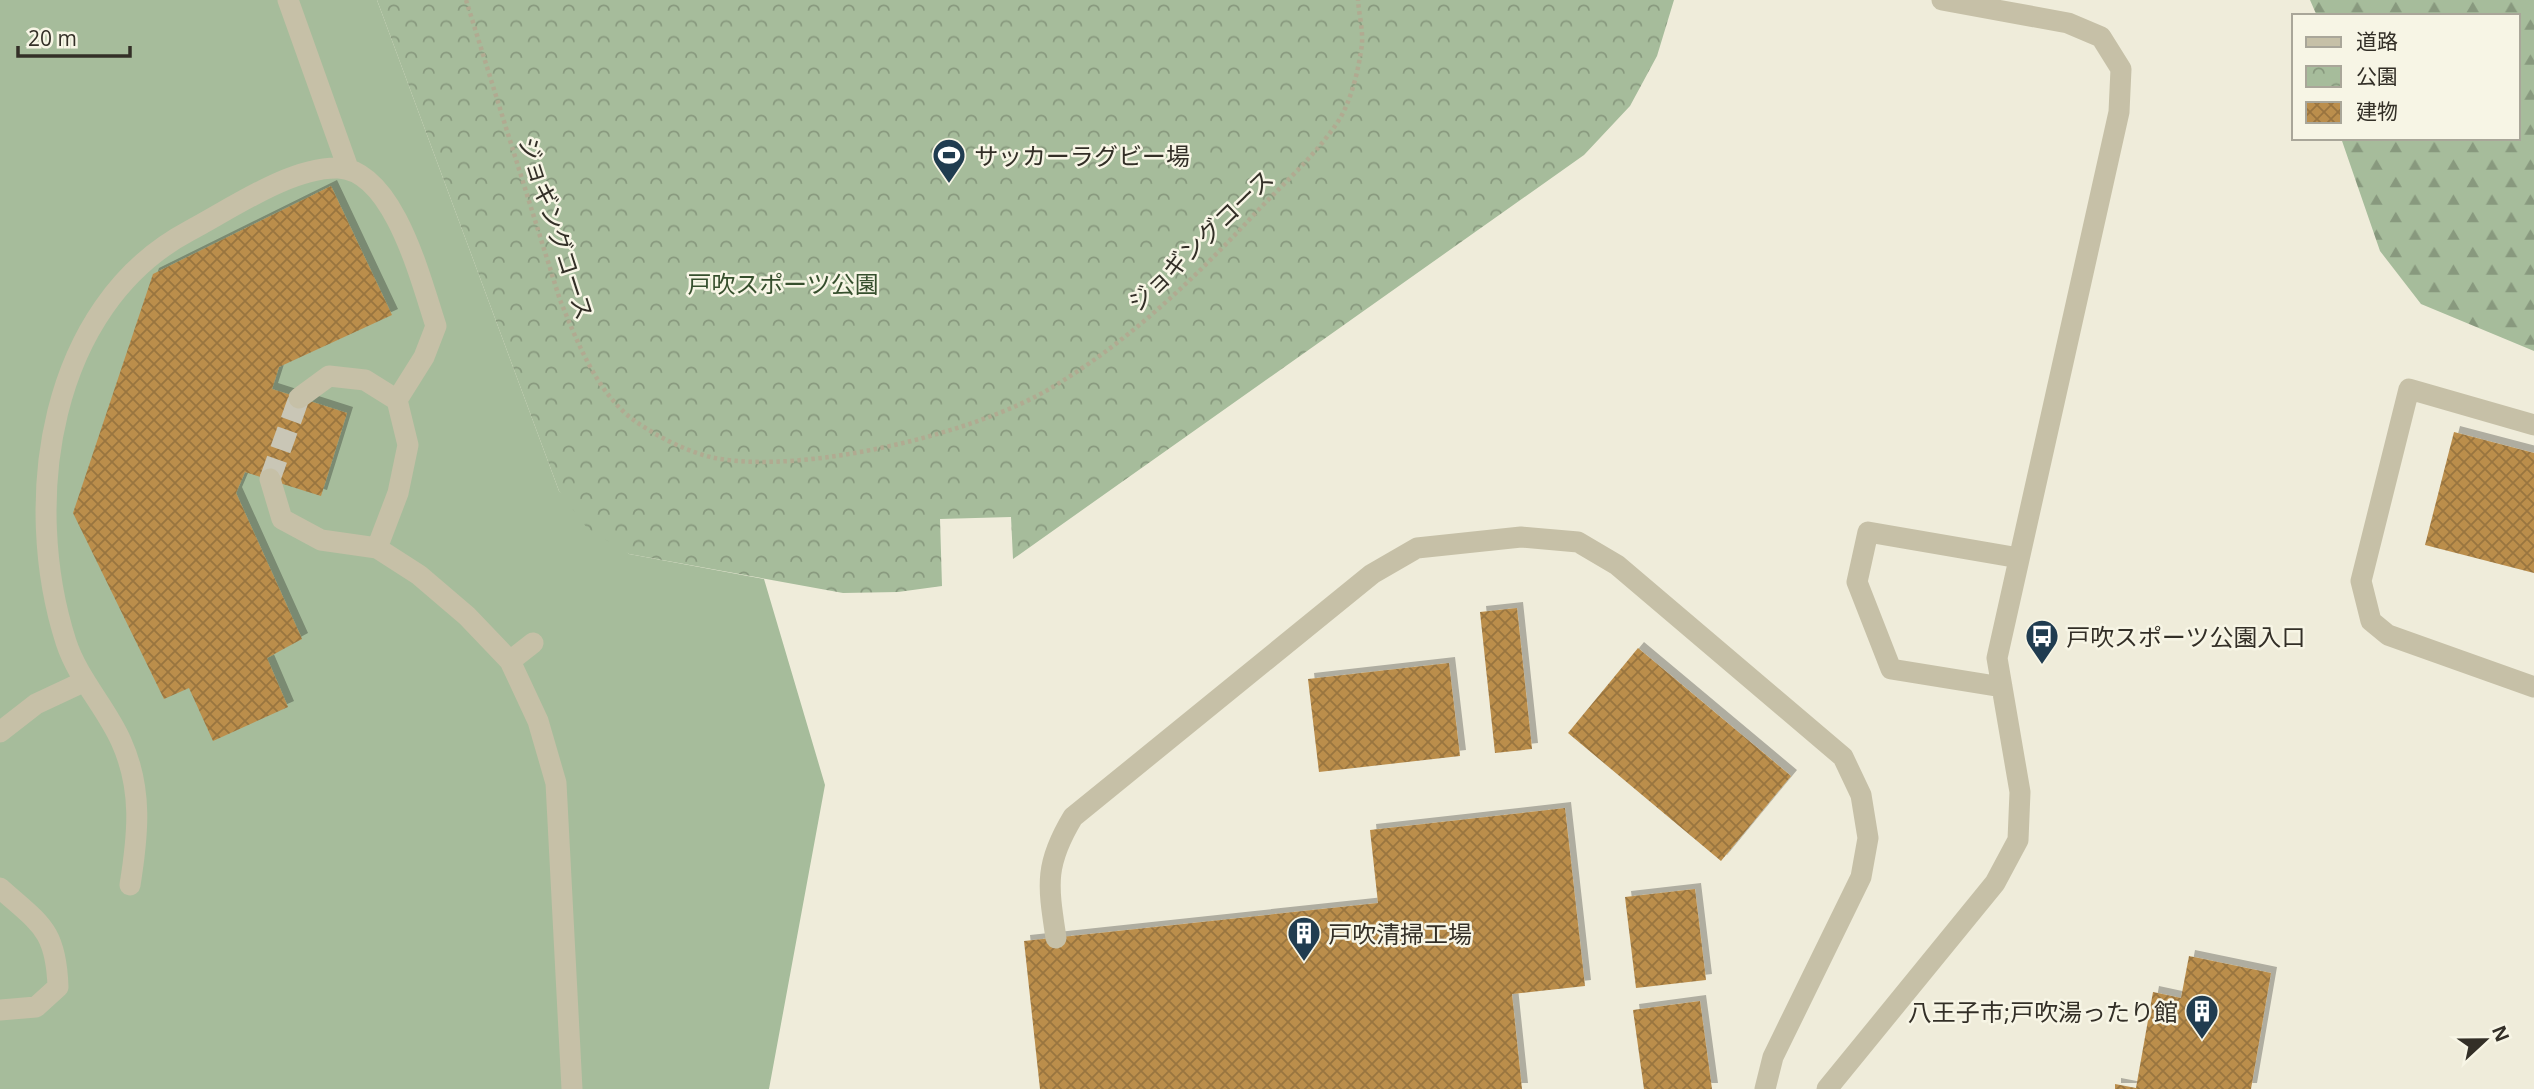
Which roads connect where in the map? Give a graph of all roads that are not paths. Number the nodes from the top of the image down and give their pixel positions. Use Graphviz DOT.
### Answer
graph roads {
  1 [pos="288,0"];
  2 [pos="1942,0"];
  3 [pos="348,168"];
  4 [pos="299,398"];
  5 [pos="397,400"];
  6 [pos="2534,425"];
  7 [pos="270,480"];
  8 [pos="377,548"];
  9 [pos="2020,558"];
  10 [pos="533,643"];
  11 [pos="510,661"];
  12 [pos="83,682"];
  13 [pos="2002,687"];
  14 [pos="2534,687"];
  15 [pos="0,732"];
  16 [pos="130,885"];
  17 [pos="0,888"];
  18 [pos="1056,938"];
  19 [pos="0,1010"];
  20 [pos="572,1089"];
  21 [pos="1765,1089"];
  22 [pos="1827,1089"];
  1 -- 3 [label="street"];
  2 -- 9 [label="street"];
  3 -- 5 [label="street"];
  3 -- 12 [label="street"];
  4 -- 5 [label="street"];
  5 -- 8 [label="street"];
  6 -- 14 [label="street"];
  7 -- 8 [label="street"];
  8 -- 11 [label="street"];
  9 -- 13 [label="street"];
  9 -- 13 [label="street"];
  10 -- 11 [label="street"];
  11 -- 20 [label="street"];
  12 -- 15 [label="street"];
  12 -- 16 [label="street"];
  13 -- 22 [label="street"];
  17 -- 19 [label="street"];
  18 -- 21 [label="street"];
}
